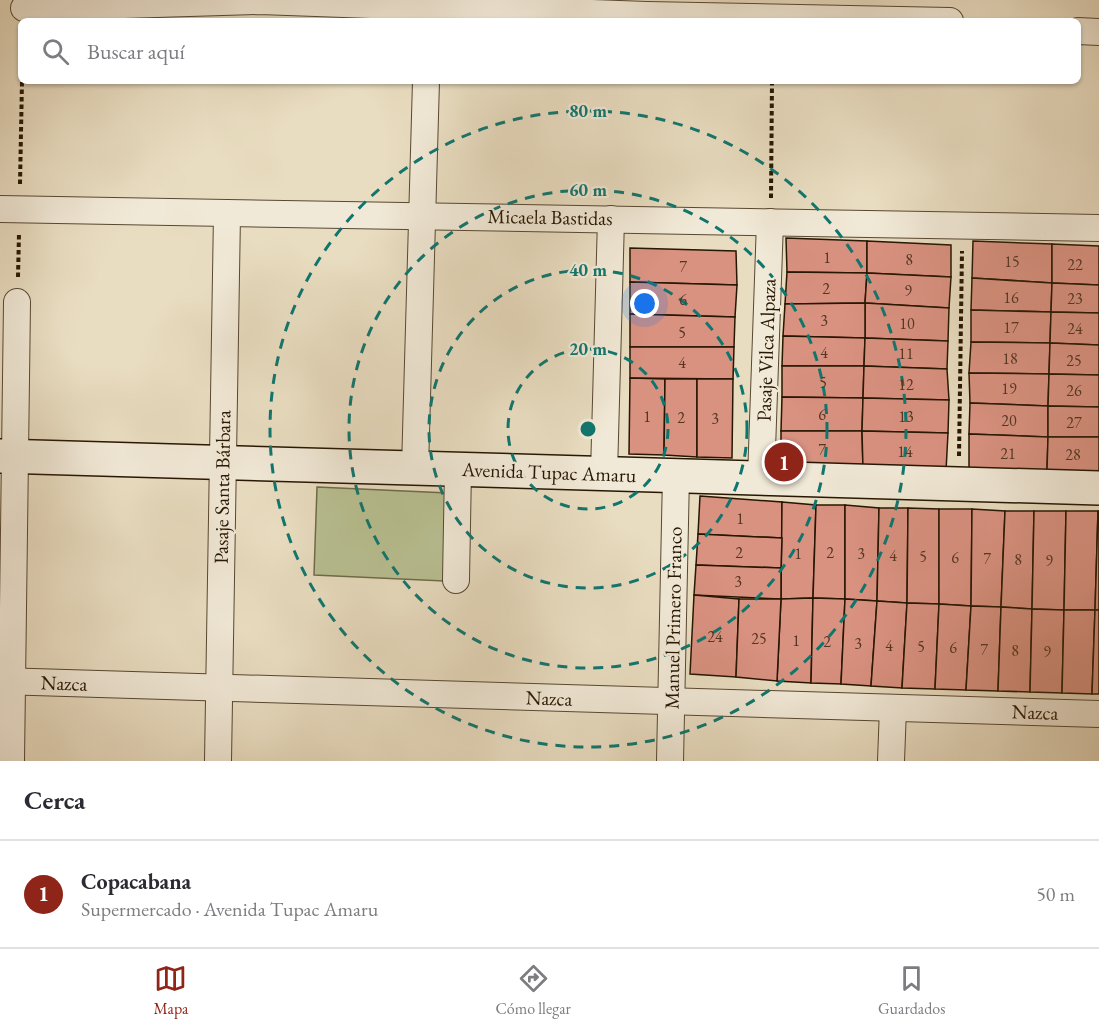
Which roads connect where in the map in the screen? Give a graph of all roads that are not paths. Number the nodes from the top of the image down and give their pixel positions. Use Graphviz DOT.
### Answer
graph roads {
  1 [pos="24,8"];
  2 [pos="764,8"];
  3 [pos="428,15"];
  4 [pos="907,18"];
  5 [pos="1081,31"];
  6 [pos="1099,32"];
  7 [pos="426,84"];
  8 [pos="0,209"];
  9 [pos="227,214"];
  10 [pos="422,215"];
  11 [pos="611,219"];
  12 [pos="771,222"];
  13 [pos="1099,228"];
  14 [pos="17,302"];
  15 [pos="8,456"];
  16 [pos="222,462"];
  17 [pos="415,468"];
  18 [pos="458,469"];
  19 [pos="604,473"];
  20 [pos="676,475"];
  21 [pos="761,478"];
  22 [pos="1099,488"];
  23 [pos="456,580"];
  24 [pos="6,681"];
  25 [pos="219,687"];
  26 [pos="672,702"];
  27 [pos="893,708"];
  28 [pos="1099,714"];
  29 [pos="11,761"];
  30 [pos="218,761"];
  31 [pos="670,761"];
  32 [pos="891,761"];
  1 -- 3 [label="street"];
  2 -- 3 [label="street"];
  2 -- 4 [label="street"];
  5 -- 6 [label="street"];
  7 -- 10 [label="street"];
  8 -- 9 [label="street, Micaela Bastidas"];
  9 -- 10 [label="street, Micaela Bastidas"];
  9 -- 16 [label="street, Pasaje Santa Bárbara"];
  10 -- 11 [label="street, Micaela Bastidas"];
  10 -- 17 [label="street"];
  11 -- 12 [label="street, Micaela Bastidas"];
  11 -- 19 [label="street"];
  12 -- 13 [label="street, Micaela Bastidas"];
  12 -- 21 [label="street, Pasaje Vilca Alpaza"];
  14 -- 15 [label="street"];
  15 -- 16 [label="street, Avenida Tupac Amaru"];
  15 -- 24 [label="street"];
  16 -- 17 [label="street, Avenida Tupac Amaru"];
  16 -- 25 [label="street, Pasaje Santa Bárbara"];
  17 -- 18 [label="street, Avenida Tupac Amaru"];
  18 -- 19 [label="street, Avenida Tupac Amaru"];
  18 -- 23 [label="street"];
  19 -- 20 [label="street, Avenida Tupac Amaru"];
  20 -- 21 [label="street, Avenida Tupac Amaru"];
  20 -- 26 [label="street, Manuel Primero Franco"];
  21 -- 22 [label="street, Avenida Tupac Amaru"];
  24 -- 25 [label="street, Nazca"];
  24 -- 29 [label="street"];
  25 -- 26 [label="street, Nazca"];
  25 -- 30 [label="street, Pasaje Santa Bárbara"];
  26 -- 27 [label="street, Nazca"];
  26 -- 31 [label="street, Manuel Primero Franco"];
  27 -- 28 [label="street, Nazca"];
  27 -- 32 [label="street"];
}
